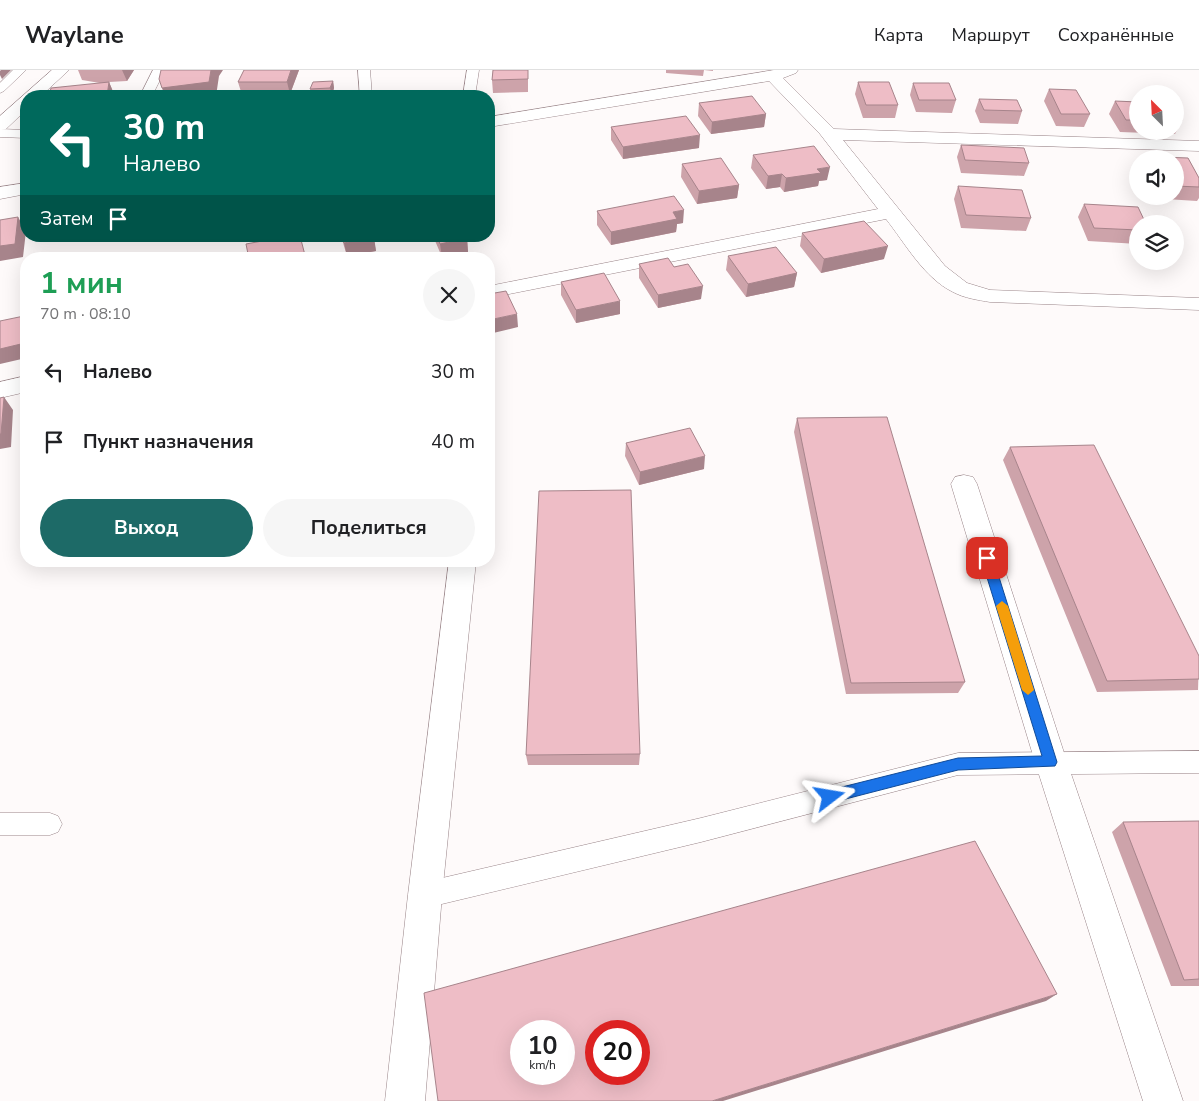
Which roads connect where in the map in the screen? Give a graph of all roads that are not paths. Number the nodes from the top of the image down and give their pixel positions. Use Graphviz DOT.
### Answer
graph roads {
  1 [pos="20,70"];
  2 [pos="61,70"];
  3 [pos="159,70"];
  4 [pos="364,70"];
  5 [pos="473,70"];
  6 [pos="790,70"];
  7 [pos="772,76"];
  8 [pos="0,89"];
  9 [pos="39,90"];
  10 [pos="149,90"];
  11 [pos="366,90"];
  12 [pos="470,90"];
  13 [pos="20,107"];
  14 [pos="495,121"];
  15 [pos="0,125"];
  16 [pos="0,133"];
  17 [pos="20,134"];
  18 [pos="831,134"];
  19 [pos="1199,146"];
  20 [pos="20,190"];
  21 [pos="0,193"];
  22 [pos="890,212"];
  23 [pos="495,291"];
  24 [pos="1199,304"];
  25 [pos="20,385"];
  26 [pos="0,390"];
  27 [pos="964,484"];
  28 [pos="462,567"];
  29 [pos="1051,762"];
  30 [pos="1199,762"];
  31 [pos="0,824"];
  32 [pos="50,824"];
  33 [pos="424,895"];
  34 [pos="405,1101"];
  35 [pos="1163,1101"];
  1 -- 8 [label="lane"];
  2 -- 9 [label="street"];
  3 -- 10 [label="lane"];
  4 -- 11 [label="lane"];
  5 -- 12 [label="lane"];
  6 -- 7 [label="street"];
  7 -- 14 [label="street"];
  7 -- 18 [label="street"];
  13 -- 15 [label="street"];
  16 -- 17 [label="lane"];
  18 -- 19 [label="street"];
  18 -- 22 [label="street"];
  20 -- 21 [label="street"];
  22 -- 23 [label="street"];
  22 -- 24 [label="street"];
  25 -- 26 [label="street"];
  27 -- 29 [label="street"];
  28 -- 33 [label="street"];
  29 -- 30 [label="lane"];
  29 -- 33 [label="lane"];
  29 -- 35 [label="street"];
  31 -- 32 [label="lane"];
  33 -- 34 [label="street"];
}
